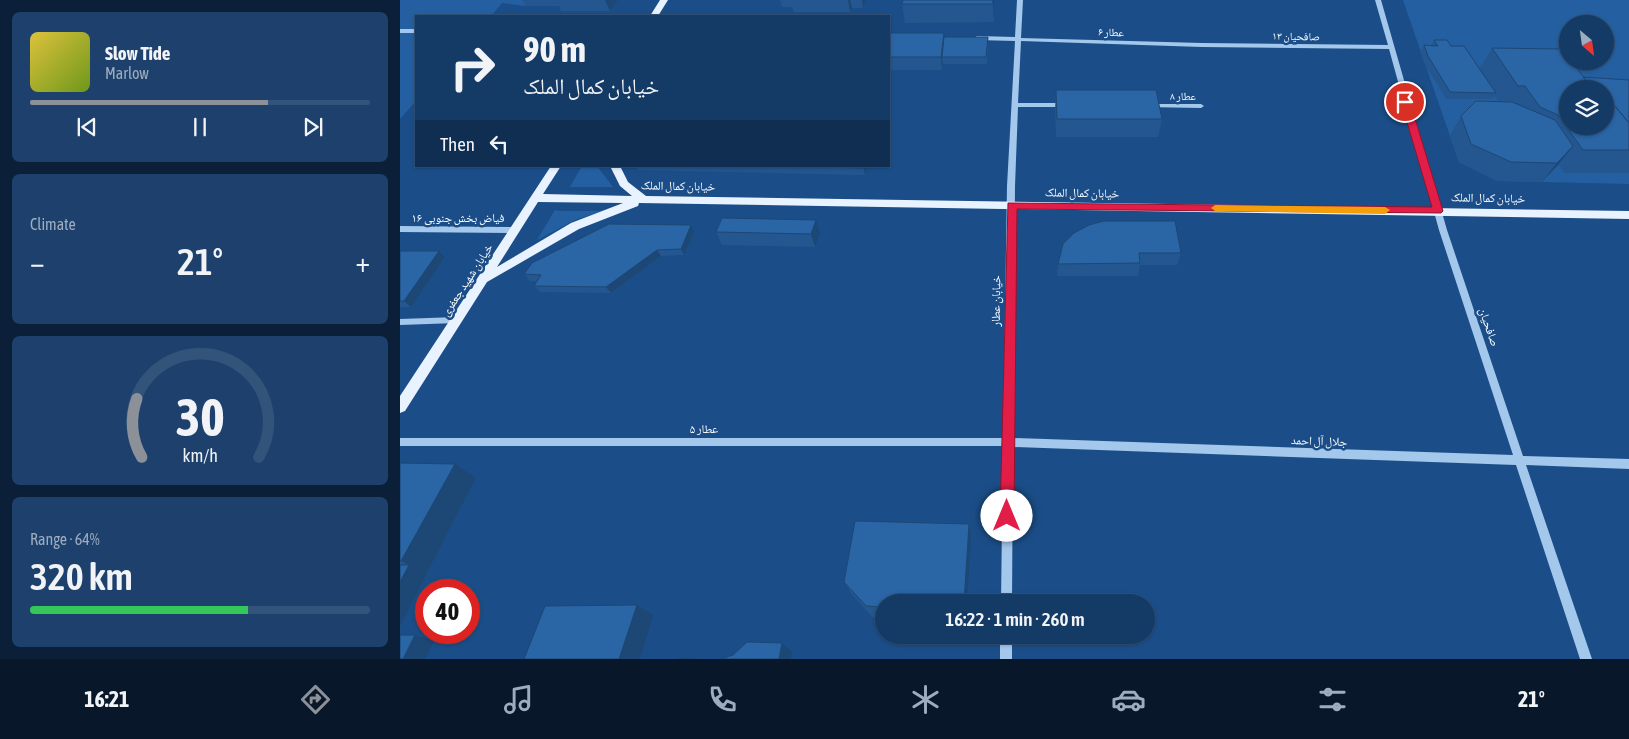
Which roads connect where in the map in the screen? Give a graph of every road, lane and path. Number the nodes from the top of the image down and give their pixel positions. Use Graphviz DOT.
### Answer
graph roads {
  1 [pos="664,0"];
  2 [pos="1020,0"];
  3 [pos="1378,0"];
  4 [pos="655,15"];
  5 [pos="400,31"];
  6 [pos="415,31"];
  7 [pos="973,38"];
  8 [pos="1019,38"];
  9 [pos="1202,45"];
  10 [pos="1390,47"];
  11 [pos="1014,105"];
  12 [pos="1074,105"];
  13 [pos="1143,106"];
  14 [pos="1201,106"];
  15 [pos="555,167"];
  16 [pos="615,167"];
  17 [pos="536,198"];
  18 [pos="643,199"];
  19 [pos="1012,206"];
  20 [pos="1438,211"];
  21 [pos="1629,215"];
  22 [pos="400,229"];
  23 [pos="516,230"];
  24 [pos="483,281"];
  25 [pos="457,320"];
  26 [pos="400,322"];
  27 [pos="400,407"];
  28 [pos="400,442"];
  29 [pos="1008,442"];
  30 [pos="1522,462"];
  31 [pos="1629,464"];
  32 [pos="1006,594"];
  33 [pos="1006,644"];
  34 [pos="1006,659"];
  35 [pos="1586,659"];
  1 -- 4 [label="main road"];
  2 -- 8 [label="street, خیابان عطار"];
  3 -- 10 [label="street, صافحیان"];
  5 -- 6 [label="street"];
  7 -- 8 [label="street, عطار ۶"];
  8 -- 9 [label="street, عطار ۶"];
  8 -- 11 [label="street, خیابان عطار"];
  9 -- 10 [label="street, صافحیان ۱۳"];
  10 -- 20 [label="street, صافحیان"];
  11 -- 12 [label="street"];
  11 -- 19 [label="street, خیابان عطار"];
  13 -- 14 [label="street, عطار ۸"];
  15 -- 17 [label="main road, خیابان شهید جعفری"];
  16 -- 18 [label="main road"];
  17 -- 18 [label="main road, خیابان کمال الملک"];
  17 -- 23 [label="main road, خیابان شهید جعفری"];
  18 -- 19 [label="main road, خیابان کمال الملک"];
  18 -- 24 [label="main road"];
  19 -- 20 [label="main road, خیابان کمال الملک"];
  19 -- 29 [label="street, خیابان عطار"];
  20 -- 21 [label="main road, خیابان کمال الملک"];
  20 -- 30 [label="street, صافحیان"];
  22 -- 23 [label="street, فیاض بخش جنوبی ۱۶"];
  23 -- 24 [label="main road, خیابان شهید جعفری"];
  24 -- 25 [label="main road, خیابان شهید جعفری"];
  25 -- 26 [label="street"];
  25 -- 27 [label="main road, خیابان شهید جعفری"];
  28 -- 29 [label="street, عطار ۵"];
  29 -- 30 [label="street, جلال آل احمد"];
  29 -- 32 [label="street, خیابان عطار"];
  30 -- 31 [label="street, جلال آل احمد"];
  30 -- 35 [label="street, صافحیان"];
  33 -- 34 [label="street"];
}
